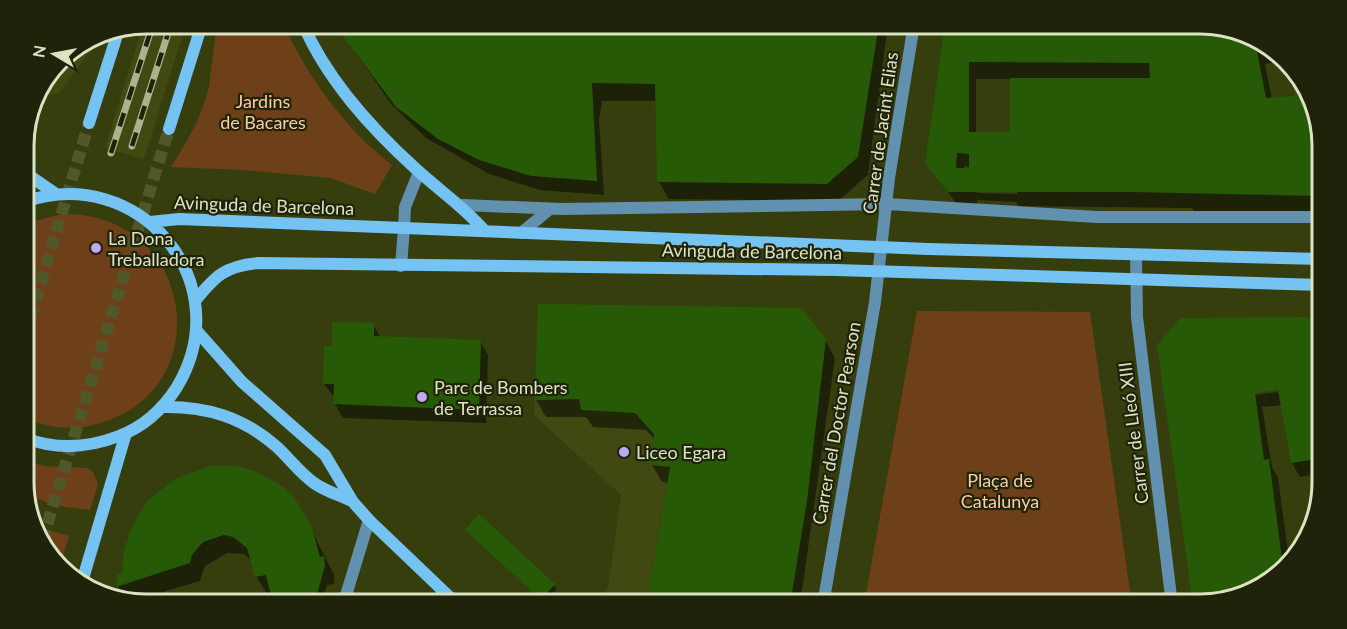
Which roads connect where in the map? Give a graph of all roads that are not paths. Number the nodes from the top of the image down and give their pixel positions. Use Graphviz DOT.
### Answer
graph roads {
  1 [pos="199,34"];
  2 [pos="307,34"];
  3 [pos="912,34"];
  4 [pos="116,39"];
  5 [pos="89,123"];
  6 [pos="169,129"];
  7 [pos="419,172"];
  8 [pos="35,180"];
  9 [pos="56,194"];
  10 [pos="35,199"];
  11 [pos="886,204"];
  12 [pos="462,205"];
  13 [pos="550,209"];
  14 [pos="1312,217"];
  15 [pos="150,222"];
  16 [pos="404,228"];
  17 [pos="485,231"];
  18 [pos="521,233"];
  19 [pos="882,247"];
  20 [pos="1136,256"];
  21 [pos="1312,260"];
  22 [pos="401,266"];
  23 [pos="879,271"];
  24 [pos="1136,280"];
  25 [pos="1312,285"];
  26 [pos="195,301"];
  27 [pos="196,330"];
  28 [pos="162,407"];
  29 [pos="126,433"];
  30 [pos="35,441"];
  31 [pos="353,502"];
  32 [pos="369,520"];
  33 [pos="84,575"];
  34 [pos="346,594"];
  35 [pos="446,594"];
  36 [pos="825,594"];
  37 [pos="1171,594"];
  1 -- 6 [label="street"];
  2 -- 7 [label="street"];
  3 -- 11 [label="street, Carrer de Jacint Elias"];
  4 -- 5 [label="street"];
  7 -- 12 [label="street"];
  7 -- 16 [label="street"];
  8 -- 9 [label="street"];
  9 -- 10 [label="street"];
  9 -- 15 [label="street"];
  11 -- 13 [label="street"];
  11 -- 14 [label="street"];
  11 -- 19 [label="street, Carrer de Jacint Elias"];
  12 -- 13 [label="street"];
  12 -- 17 [label="street"];
  13 -- 18 [label="street"];
  15 -- 16 [label="street, Avinguda de Barcelona"];
  15 -- 26 [label="street"];
  16 -- 17 [label="street, Avinguda de Barcelona"];
  16 -- 22 [label="street"];
  17 -- 18 [label="street, Avinguda de Barcelona"];
  18 -- 19 [label="street, Avinguda de Barcelona"];
  19 -- 20 [label="street, Avinguda de Barcelona"];
  19 -- 23 [label="street, Carrer del Doctor Pearson"];
  20 -- 21 [label="street, Avinguda de Barcelona"];
  20 -- 24 [label="street, Carrer de Lleó XIII"];
  22 -- 23 [label="street, Avinguda de Barcelona"];
  22 -- 26 [label="street, Avinguda de Barcelona"];
  23 -- 24 [label="street, Avinguda de Barcelona"];
  23 -- 36 [label="street, Carrer del Doctor Pearson"];
  24 -- 25 [label="street, Avinguda de Barcelona"];
  24 -- 37 [label="street, Carrer de Lleó XIII"];
  26 -- 27 [label="street"];
  27 -- 28 [label="street"];
  27 -- 31 [label="street"];
  28 -- 29 [label="street"];
  28 -- 31 [label="street"];
  29 -- 30 [label="street"];
  29 -- 33 [label="street"];
  31 -- 32 [label="street"];
  32 -- 34 [label="street"];
  32 -- 35 [label="street"];
}
